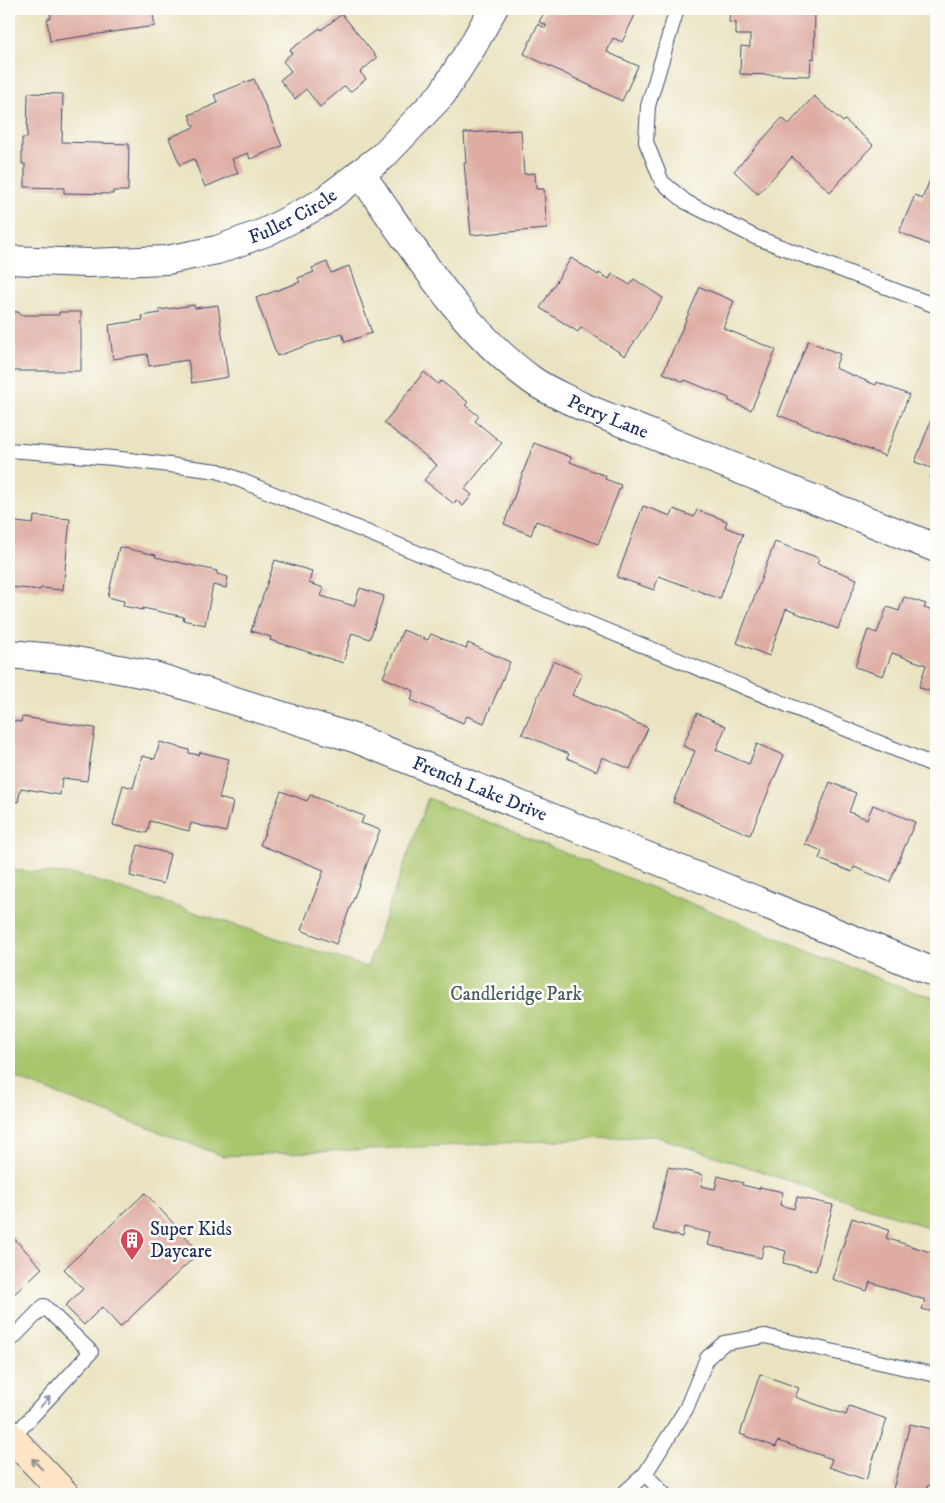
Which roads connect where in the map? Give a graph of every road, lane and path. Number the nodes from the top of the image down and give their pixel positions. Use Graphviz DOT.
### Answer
graph roads {
  1 [pos="493,9"];
  2 [pos="677,9"];
  3 [pos="360,173"];
  4 [pos="9,260"];
  5 [pos="936,306"];
  6 [pos="9,450"];
  7 [pos="936,548"];
  8 [pos="9,654"];
  9 [pos="936,766"];
  10 [pos="936,974"];
  11 [pos="9,1342"];
  12 [pos="936,1375"];
  13 [pos="10,1436"];
  14 [pos="645,1474"];
  15 [pos="65,1494"];
  16 [pos="623,1494"];
  17 [pos="664,1494"];
  1 -- 3 [label="street, Fuller Circle"];
  2 -- 5 [label="lane"];
  3 -- 4 [label="street, Fuller Circle"];
  3 -- 7 [label="street, Perry Lane"];
  6 -- 9 [label="lane"];
  8 -- 10 [label="street, French Lake Drive"];
  13 -- 11 [label="lane, one-way"];
  12 -- 14 [label="lane"];
  15 -- 13 [label="main road, one-way"];
  14 -- 16 [label="lane"];
  14 -- 17 [label="lane"];
}
